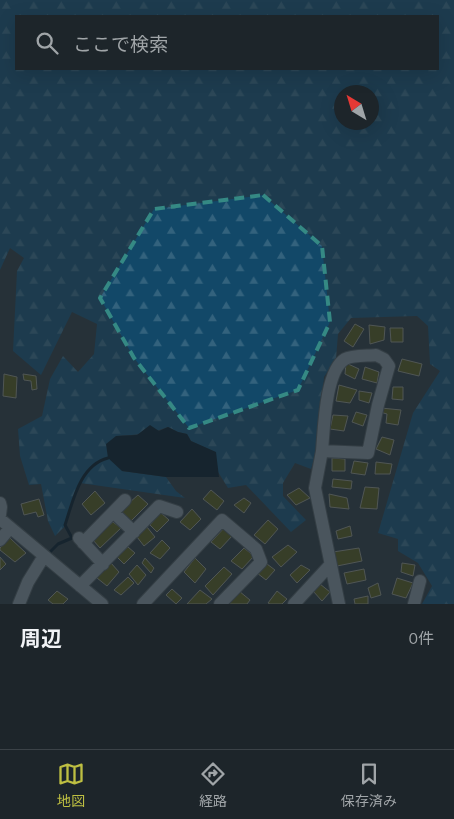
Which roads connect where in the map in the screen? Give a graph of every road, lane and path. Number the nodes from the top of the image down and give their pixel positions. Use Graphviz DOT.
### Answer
graph roads {
  1 [pos="322,451"];
  2 [pos="125,500"];
  3 [pos="0,503"];
  4 [pos="177,512"];
  5 [pos="114,513"];
  6 [pos="0,515"];
  7 [pos="0,519"];
  8 [pos="10,528"];
  9 [pos="134,532"];
  10 [pos="0,540"];
  11 [pos="44,556"];
  12 [pos="103,564"];
  13 [pos="330,565"];
  14 [pos="420,581"];
  15 [pos="83,583"];
  16 [pos="19,604"];
  17 [pos="102,604"];
  18 [pos="143,604"];
  19 [pos="220,604"];
  20 [pos="294,604"];
  21 [pos="339,604"];
  22 [pos="414,604"];
  1 -- 1 [label="street"];
  1 -- 13 [label="street"];
  2 -- 5 [label="street"];
  3 -- 6 [label="street"];
  4 -- 9 [label="street"];
  5 -- 9 [label="street"];
  5 -- 12 [label="street"];
  7 -- 8 [label="street"];
  8 -- 10 [label="street"];
  8 -- 11 [label="street"];
  9 -- 12 [label="street"];
  11 -- 15 [label="street"];
  11 -- 16 [label="street"];
  12 -- 15 [label="street"];
  13 -- 20 [label="street"];
  13 -- 21 [label="street"];
  14 -- 22 [label="street"];
  15 -- 17 [label="street"];
  18 -- 19 [label="street"];
}
